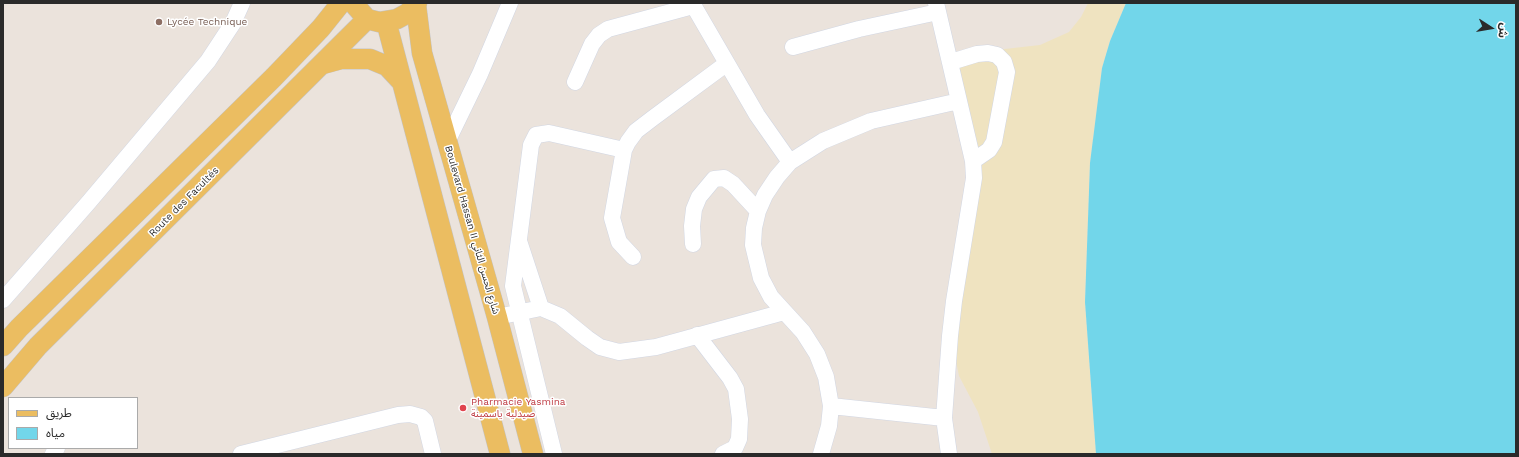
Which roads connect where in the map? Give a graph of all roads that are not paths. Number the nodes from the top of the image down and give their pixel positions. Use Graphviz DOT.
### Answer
graph roads {
  1 [pos="242,3"];
  2 [pos="341,3"];
  3 [pos="352,3"];
  4 [pos="510,3"];
  5 [pos="417,4"];
  6 [pos="693,4"];
  7 [pos="937,7"];
  8 [pos="377,20"];
  9 [pos="793,46"];
  10 [pos="951,62"];
  11 [pos="323,64"];
  12 [pos="726,64"];
  13 [pos="400,80"];
  14 [pos="575,82"];
  15 [pos="959,101"];
  16 [pos="447,142"];
  17 [pos="624,150"];
  18 [pos="973,161"];
  19 [pos="790,162"];
  20 [pos="758,211"];
  21 [pos="518,237"];
  22 [pos="693,244"];
  23 [pos="633,257"];
  24 [pos="3,300"];
  25 [pos="541,308"];
  26 [pos="520,312"];
  27 [pos="784,312"];
  28 [pos="497,317"];
  29 [pos="697,335"];
  30 [pos="3,346"];
  31 [pos="3,387"];
  32 [pos="831,406"];
  33 [pos="944,418"];
  34 [pos="241,454"];
  35 [pos="434,454"];
  36 [pos="500,454"];
  37 [pos="533,454"];
  38 [pos="554,454"];
  39 [pos="724,454"];
  40 [pos="821,454"];
  41 [pos="949,454"];
  1 -- 24 [label="street"];
  2 -- 30 [label="main road"];
  3 -- 8 [label="main road"];
  4 -- 16 [label="street"];
  5 -- 8 [label="main road"];
  5 -- 16 [label="main road, Boulevard Hassan II شارع الحسن الثاني"];
  6 -- 12 [label="street"];
  6 -- 14 [label="street"];
  7 -- 9 [label="street"];
  7 -- 10 [label="street"];
  8 -- 11 [label="main road, Route des Facultés"];
  8 -- 13 [label="main road"];
  10 -- 15 [label="street"];
  10 -- 18 [label="street"];
  11 -- 13 [label="main road"];
  11 -- 31 [label="main road, Route des Facultés"];
  12 -- 17 [label="street"];
  12 -- 19 [label="street"];
  13 -- 36 [label="main road"];
  15 -- 18 [label="street"];
  15 -- 19 [label="street"];
  16 -- 28 [label="main road, Boulevard Hassan II شارع الحسن الثاني"];
  17 -- 21 [label="street"];
  17 -- 23 [label="street"];
  18 -- 33 [label="street"];
  19 -- 20 [label="street"];
  20 -- 22 [label="street"];
  20 -- 27 [label="street"];
  21 -- 25 [label="street"];
  21 -- 26 [label="street"];
  25 -- 26 [label="street"];
  25 -- 29 [label="street"];
  26 -- 28 [label="street"];
  26 -- 38 [label="street"];
  27 -- 29 [label="street"];
  27 -- 32 [label="street"];
  28 -- 37 [label="main road, Boulevard Hassan II شارع الحسن الثاني"];
  29 -- 39 [label="street"];
  32 -- 33 [label="street"];
  32 -- 40 [label="street"];
  33 -- 41 [label="street"];
  34 -- 35 [label="street"];
}
